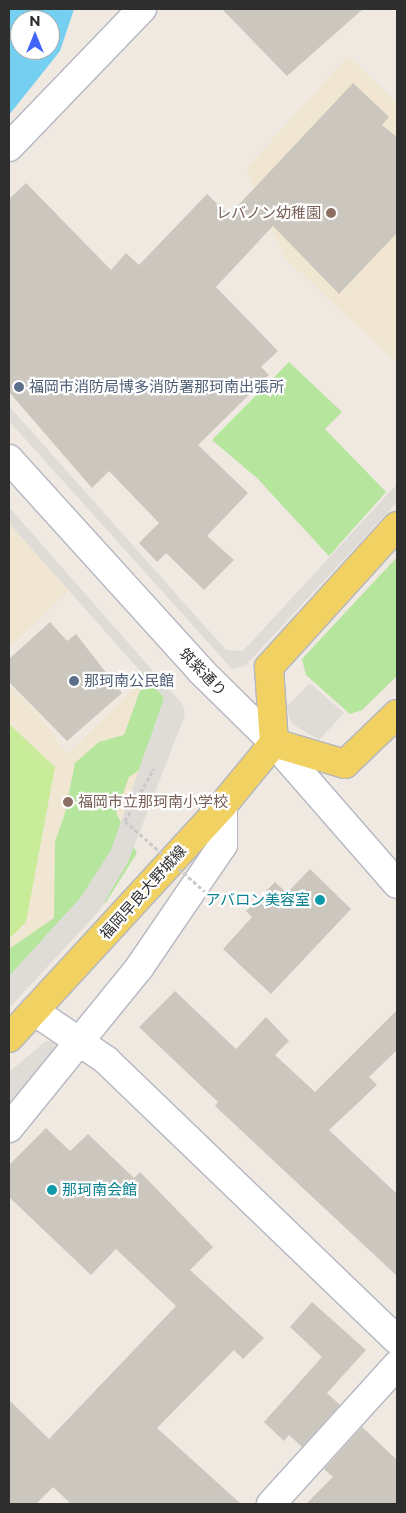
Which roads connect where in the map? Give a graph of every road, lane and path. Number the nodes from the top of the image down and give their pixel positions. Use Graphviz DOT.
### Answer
graph roads {
  1 [pos="142,9"];
  2 [pos="9,147"];
  3 [pos="9,459"];
  4 [pos="397,526"];
  5 [pos="397,714"];
  6 [pos="274,743"];
  7 [pos="154,768"];
  8 [pos="223,805"];
  9 [pos="397,884"];
  10 [pos="204,891"];
  11 [pos="34,1011"];
  12 [pos="9,1038"];
  13 [pos="79,1040"];
  14 [pos="9,1128"];
  15 [pos="397,1340"];
  16 [pos="397,1365"];
  17 [pos="271,1504"];
  1 -- 2 [label="street"];
  3 -- 6 [label="street, 筑紫通り"];
  4 -- 6 [label="main road"];
  5 -- 6 [label="main road"];
  6 -- 8 [label="main road, 福岡早良大野城線"];
  6 -- 9 [label="street, 筑紫通り"];
  7 -- 10 [label="path, bridge"];
  8 -- 11 [label="main road, 福岡早良大野城線"];
  8 -- 13 [label="street"];
  11 -- 12 [label="main road, 福岡早良大野城線"];
  11 -- 13 [label="street"];
  13 -- 14 [label="street"];
  13 -- 15 [label="street"];
  16 -- 17 [label="street"];
}
